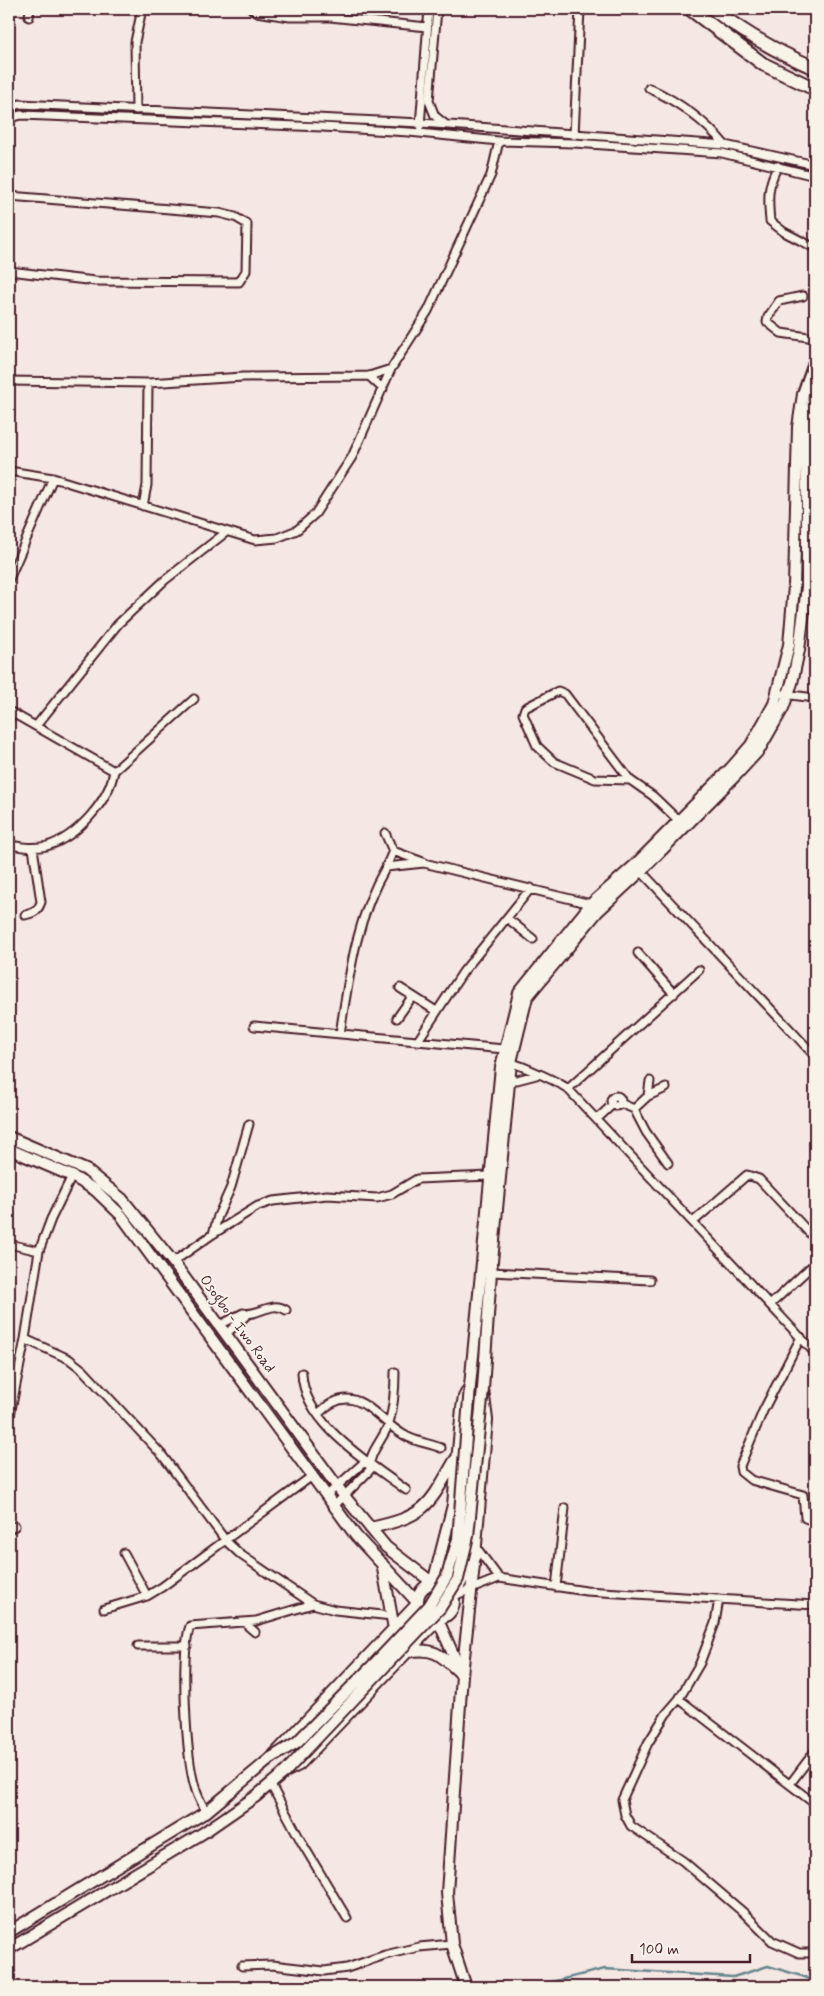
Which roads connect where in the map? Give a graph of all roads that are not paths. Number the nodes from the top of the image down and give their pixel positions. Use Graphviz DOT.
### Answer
graph roads {
  1 [pos="30,9"];
  2 [pos="142,9"];
  3 [pos="252,9"];
  4 [pos="330,9"];
  5 [pos="429,9"];
  6 [pos="436,9"];
  7 [pos="580,9"];
  8 [pos="690,9"];
  9 [pos="713,9"];
  10 [pos="29,17"];
  11 [pos="330,17"];
  12 [pos="736,26"];
  13 [pos="427,27"];
  14 [pos="733,39"];
  15 [pos="815,60"];
  16 [pos="815,68"];
  17 [pos="815,82"];
  18 [pos="648,88"];
  19 [pos="815,89"];
  20 [pos="9,108"];
  21 [pos="136,110"];
  22 [pos="9,118"];
  23 [pos="421,123"];
  24 [pos="446,124"];
  25 [pos="419,133"];
  26 [pos="574,135"];
  27 [pos="500,141"];
  28 [pos="725,144"];
  29 [pos="815,165"];
  30 [pos="778,166"];
  31 [pos="815,176"];
  32 [pos="9,196"];
  33 [pos="815,248"];
  34 [pos="9,271"];
  35 [pos="803,296"];
  36 [pos="815,338"];
  37 [pos="815,360"];
  38 [pos="391,369"];
  39 [pos="369,376"];
  40 [pos="9,381"];
  41 [pos="148,383"];
  42 [pos="815,388"];
  43 [pos="383,390"];
  44 [pos="9,471"];
  45 [pos="53,478"];
  46 [pos="142,506"];
  47 [pos="225,533"];
  48 [pos="9,579"];
  49 [pos="811,585"];
  50 [pos="777,693"];
  51 [pos="788,694"];
  52 [pos="815,698"];
  53 [pos="194,699"];
  54 [pos="9,711"];
  55 [pos="36,726"];
  56 [pos="114,771"];
  57 [pos="630,780"];
  58 [pos="678,820"];
  59 [pos="385,833"];
  60 [pos="9,845"];
  61 [pos="34,848"];
  62 [pos="393,851"];
  63 [pos="424,863"];
  64 [pos="386,867"];
  65 [pos="638,868"];
  66 [pos="531,888"];
  67 [pos="591,904"];
  68 [pos="25,914"];
  69 [pos="507,918"];
  70 [pos="533,939"];
  71 [pos="638,953"];
  72 [pos="699,970"];
  73 [pos="400,988"];
  74 [pos="674,994"];
  75 [pos="412,997"];
  76 [pos="436,1011"];
  77 [pos="397,1018"];
  78 [pos="254,1026"];
  79 [pos="340,1034"];
  80 [pos="417,1042"];
  81 [pos="504,1049"];
  82 [pos="815,1056"];
  83 [pos="506,1062"];
  84 [pos="536,1075"];
  85 [pos="505,1080"];
  86 [pos="650,1081"];
  87 [pos="666,1088"];
  88 [pos="568,1089"];
  89 [pos="648,1096"];
  90 [pos="634,1109"];
  91 [pos="597,1119"];
  92 [pos="249,1124"];
  93 [pos="9,1137"];
  94 [pos="9,1150"];
  95 [pos="668,1163"];
  96 [pos="72,1176"];
  97 [pos="490,1176"];
  98 [pos="693,1222"];
  99 [pos="213,1234"];
  100 [pos="815,1239"];
  101 [pos="9,1244"];
  102 [pos="39,1251"];
  103 [pos="173,1262"];
  104 [pos="815,1262"];
  105 [pos="491,1272"];
  106 [pos="650,1280"];
  107 [pos="771,1304"];
  108 [pos="286,1310"];
  109 [pos="223,1329"];
  110 [pos="800,1337"];
  111 [pos="25,1339"];
  112 [pos="815,1353"];
  113 [pos="395,1372"];
  114 [pos="302,1373"];
  115 [pos="470,1386"];
  116 [pos="483,1389"];
  117 [pos="10,1409"];
  118 [pos="318,1414"];
  119 [pos="9,1420"];
  120 [pos="389,1425"];
  121 [pos="441,1448"];
  122 [pos="457,1457"];
  123 [pos="369,1463"];
  124 [pos="312,1476"];
  125 [pos="338,1486"];
  126 [pos="406,1490"];
  127 [pos="326,1496"];
  128 [pos="345,1497"];
  129 [pos="334,1506"];
  130 [pos="564,1508"];
  131 [pos="815,1522"];
  132 [pos="370,1528"];
  133 [pos="226,1541"];
  134 [pos="475,1551"];
  135 [pos="124,1553"];
  136 [pos="382,1564"];
  137 [pos="500,1578"];
  138 [pos="433,1583"];
  139 [pos="556,1587"];
  140 [pos="472,1589"];
  141 [pos="148,1596"];
  142 [pos="454,1596"];
  143 [pos="719,1599"];
  144 [pos="418,1603"];
  145 [pos="314,1604"];
  146 [pos="815,1605"];
  147 [pos="470,1609"];
  148 [pos="104,1610"];
  149 [pos="392,1616"];
  150 [pos="438,1620"];
  151 [pos="397,1626"];
  152 [pos="418,1641"];
  153 [pos="138,1646"];
  154 [pos="187,1646"];
  155 [pos="408,1652"];
  156 [pos="462,1675"];
  157 [pos="679,1699"];
  158 [pos="815,1751"];
  159 [pos="271,1758"];
  160 [pos="285,1772"];
  161 [pos="790,1784"];
  162 [pos="271,1785"];
  163 [pos="815,1804"];
  164 [pos="206,1812"];
  165 [pos="93,1881"];
  166 [pos="101,1893"];
  167 [pos="348,1918"];
  168 [pos="9,1932"];
  169 [pos="452,1944"];
  170 [pos="13,1946"];
  171 [pos="815,1953"];
  172 [pos="242,1966"];
  173 [pos="466,1987"];
  1 -- 10 [label="street"];
  2 -- 21 [label="street"];
  3 -- 11 [label="street"];
  4 -- 11 [label="street"];
  5 -- 13 [label="street"];
  6 -- 24 [label="street"];
  7 -- 26 [label="street"];
  8 -- 14 [label="highway"];
  9 -- 12 [label="highway"];
  11 -- 13 [label="street"];
  12 -- 15 [label="highway"];
  12 -- 16 [label="highway"];
  13 -- 23 [label="street"];
  14 -- 17 [label="highway"];
  14 -- 19 [label="highway"];
  18 -- 28 [label="street"];
  20 -- 21 [label="street"];
  21 -- 23 [label="street"];
  22 -- 25 [label="street"];
  23 -- 24 [label="street"];
  23 -- 25 [label="street"];
  24 -- 26 [label="street"];
  25 -- 27 [label="street"];
  26 -- 28 [label="street"];
  27 -- 30 [label="street"];
  27 -- 38 [label="street"];
  28 -- 29 [label="street"];
  30 -- 31 [label="street"];
  30 -- 33 [label="street"];
  32 -- 34 [label="street"];
  35 -- 36 [label="street"];
  37 -- 50 [label="main road"];
  38 -- 39 [label="street"];
  38 -- 43 [label="street"];
  39 -- 41 [label="street"];
  39 -- 43 [label="street"];
  40 -- 41 [label="street"];
  41 -- 46 [label="street"];
  42 -- 49 [label="main road"];
  43 -- 47 [label="street"];
  44 -- 45 [label="street"];
  45 -- 46 [label="street"];
  45 -- 48 [label="street"];
  46 -- 47 [label="street"];
  47 -- 55 [label="street"];
  49 -- 51 [label="main road"];
  50 -- 51 [label="street"];
  50 -- 58 [label="main road"];
  51 -- 52 [label="street"];
  51 -- 65 [label="main road"];
  53 -- 56 [label="street"];
  54 -- 55 [label="street"];
  55 -- 56 [label="street"];
  56 -- 61 [label="street"];
  57 -- 57 [label="street"];
  57 -- 58 [label="street"];
  58 -- 65 [label="main road"];
  59 -- 62 [label="street"];
  60 -- 61 [label="street"];
  61 -- 68 [label="street"];
  62 -- 63 [label="street"];
  62 -- 64 [label="street"];
  63 -- 64 [label="street"];
  63 -- 66 [label="street"];
  64 -- 79 [label="street"];
  65 -- 67 [label="main road"];
  65 -- 82 [label="street"];
  65 -- 83 [label="main road"];
  66 -- 67 [label="street"];
  66 -- 69 [label="street"];
  67 -- 81 [label="main road"];
  69 -- 70 [label="street"];
  69 -- 76 [label="street"];
  71 -- 74 [label="street"];
  72 -- 74 [label="street"];
  73 -- 75 [label="street"];
  74 -- 88 [label="street"];
  75 -- 76 [label="street"];
  75 -- 77 [label="street"];
  76 -- 80 [label="street"];
  78 -- 79 [label="street"];
  79 -- 80 [label="street"];
  80 -- 81 [label="street"];
  81 -- 83 [label="main road"];
  83 -- 84 [label="street"];
  83 -- 85 [label="main road"];
  84 -- 85 [label="street"];
  84 -- 88 [label="street"];
  85 -- 97 [label="main road"];
  85 -- 105 [label="main road"];
  86 -- 89 [label="street"];
  87 -- 89 [label="street"];
  88 -- 91 [label="street"];
  89 -- 90 [label="street"];
  90 -- 91 [label="street"];
  90 -- 95 [label="street"];
  91 -- 98 [label="street"];
  92 -- 99 [label="street"];
  93 -- 103 [label="main road, Osogbo - Iwo Road"];
  94 -- 96 [label="main road, Osogbo - Iwo Road"];
  96 -- 102 [label="street"];
  96 -- 124 [label="main road, Osogbo - Iwo Road"];
  97 -- 99 [label="street"];
  97 -- 115 [label="main road"];
  98 -- 100 [label="street"];
  98 -- 107 [label="street"];
  99 -- 103 [label="street"];
  101 -- 102 [label="street"];
  102 -- 111 [label="street"];
  103 -- 109 [label="main road, Osogbo - Iwo Road"];
  104 -- 107 [label="street"];
  105 -- 106 [label="street"];
  105 -- 116 [label="main road"];
  107 -- 110 [label="street"];
  108 -- 109 [label="street"];
  109 -- 125 [label="main road, Osogbo - Iwo Road"];
  110 -- 112 [label="street"];
  110 -- 131 [label="street"];
  111 -- 117 [label="street"];
  111 -- 133 [label="street"];
  113 -- 120 [label="street"];
  114 -- 118 [label="street"];
  115 -- 122 [label="main road"];
  115 -- 159 [label="main road, bridge"];
  116 -- 134 [label="main road"];
  116 -- 160 [label="main road, bridge"];
  117 -- 119 [label="street"];
  118 -- 120 [label="street"];
  118 -- 123 [label="street"];
  120 -- 121 [label="street"];
  120 -- 123 [label="street"];
  122 -- 132 [label="main road"];
  122 -- 138 [label="main road"];
  123 -- 125 [label="street"];
  123 -- 126 [label="street"];
  123 -- 128 [label="street"];
  124 -- 127 [label="main road, Osogbo - Iwo Road"];
  124 -- 133 [label="street"];
  125 -- 127 [label="street"];
  125 -- 128 [label="main road, Osogbo - Iwo Road"];
  127 -- 129 [label="main road, Osogbo - Iwo Road"];
  128 -- 129 [label="street"];
  128 -- 132 [label="main road, Osogbo - Iwo Road"];
  129 -- 136 [label="main road, Osogbo - Iwo Road"];
  130 -- 139 [label="street"];
  132 -- 138 [label="main road, Osogbo - Iwo Road"];
  133 -- 141 [label="street"];
  133 -- 145 [label="street"];
  134 -- 137 [label="street"];
  134 -- 140 [label="main road"];
  134 -- 142 [label="main road"];
  135 -- 141 [label="street"];
  136 -- 144 [label="main road, Osogbo - Iwo Road"];
  136 -- 149 [label="main road"];
  137 -- 139 [label="street"];
  137 -- 140 [label="street"];
  138 -- 142 [label="main road"];
  138 -- 144 [label="main road"];
  139 -- 143 [label="street"];
  140 -- 142 [label="street"];
  140 -- 147 [label="main road"];
  141 -- 148 [label="street"];
  142 -- 147 [label="main road"];
  142 -- 150 [label="main road"];
  143 -- 146 [label="street"];
  143 -- 157 [label="street"];
  144 -- 150 [label="main road"];
  144 -- 151 [label="main road"];
  145 -- 149 [label="street"];
  145 -- 154 [label="street"];
  147 -- 156 [label="main road"];
  149 -- 151 [label="main road"];
  150 -- 152 [label="main road"];
  150 -- 156 [label="main road"];
  151 -- 152 [label="main road"];
  151 -- 159 [label="main road"];
  152 -- 155 [label="main road"];
  153 -- 154 [label="street"];
  154 -- 164 [label="street"];
  155 -- 156 [label="main road"];
  155 -- 160 [label="main road"];
  156 -- 169 [label="main road"];
  157 -- 161 [label="street"];
  157 -- 171 [label="street"];
  158 -- 161 [label="street"];
  159 -- 164 [label="main road"];
  160 -- 162 [label="main road"];
  161 -- 163 [label="street"];
  162 -- 166 [label="main road"];
  162 -- 167 [label="street"];
  164 -- 165 [label="main road"];
  165 -- 166 [label="main road"];
  165 -- 168 [label="main road"];
  166 -- 170 [label="main road"];
  169 -- 172 [label="street"];
  169 -- 173 [label="main road"];
}
